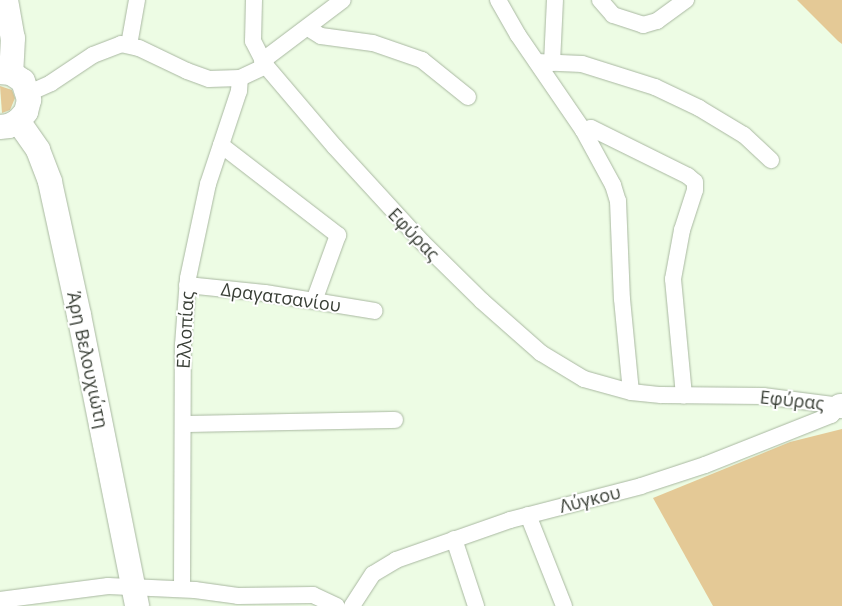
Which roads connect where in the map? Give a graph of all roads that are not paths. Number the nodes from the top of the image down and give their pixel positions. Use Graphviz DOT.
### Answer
graph roads {
  1 [pos="6,0"];
  2 [pos="136,0"];
  3 [pos="254,0"];
  4 [pos="343,0"];
  5 [pos="498,0"];
  6 [pos="555,0"];
  7 [pos="600,0"];
  8 [pos="686,0"];
  9 [pos="308,28"];
  10 [pos="129,45"];
  11 [pos="545,63"];
  12 [pos="264,64"];
  13 [pos="6,72"];
  14 [pos="240,78"];
  15 [pos="29,93"];
  16 [pos="468,97"];
  17 [pos="9,124"];
  18 [pos="583,130"];
  19 [pos="220,145"];
  20 [pos="771,160"];
  21 [pos="187,286"];
  22 [pos="314,301"];
  23 [pos="375,311"];
  24 [pos="631,392"];
  25 [pos="684,395"];
  26 [pos="841,406"];
  27 [pos="395,420"];
  28 [pos="183,424"];
  29 [pos="528,515"];
  30 [pos="454,539"];
  31 [pos="182,589"];
  32 [pos="135,597"];
  33 [pos="0,600"];
  34 [pos="336,606"];
  35 [pos="352,606"];
  36 [pos="476,606"];
  37 [pos="564,606"];
  1 -- 13 [label="street"];
  2 -- 10 [label="street"];
  3 -- 12 [label="street, Εφύρας"];
  4 -- 9 [label="street"];
  5 -- 11 [label="street"];
  6 -- 11 [label="street"];
  7 -- 8 [label="street"];
  9 -- 12 [label="street"];
  9 -- 16 [label="street"];
  10 -- 14 [label="street"];
  10 -- 15 [label="street"];
  11 -- 18 [label="street"];
  11 -- 20 [label="street"];
  12 -- 14 [label="street"];
  12 -- 24 [label="street, Εφύρας"];
  13 -- 15 [label="street"];
  14 -- 19 [label="street, Ελλοπίας"];
  15 -- 17 [label="street"];
  17 -- 32 [label="street, Άρη Βελουχιώτη"];
  18 -- 24 [label="street"];
  18 -- 25 [label="street"];
  19 -- 21 [label="street, Ελλοπίας"];
  19 -- 22 [label="street"];
  21 -- 22 [label="street, Δραγατσανίου"];
  21 -- 28 [label="street, Ελλοπίας"];
  22 -- 23 [label="street, Δραγατσανίου"];
  24 -- 25 [label="street, Εφύρας"];
  25 -- 26 [label="street, Εφύρας"];
  26 -- 29 [label="street, Λύγκου"];
  27 -- 28 [label="street"];
  28 -- 31 [label="street, Ελλοπίας"];
  29 -- 30 [label="street, Λύγκου"];
  29 -- 37 [label="street"];
  30 -- 35 [label="street, Λύγκου"];
  30 -- 36 [label="street"];
  31 -- 32 [label="street"];
  31 -- 34 [label="street"];
  32 -- 33 [label="street"];
}
